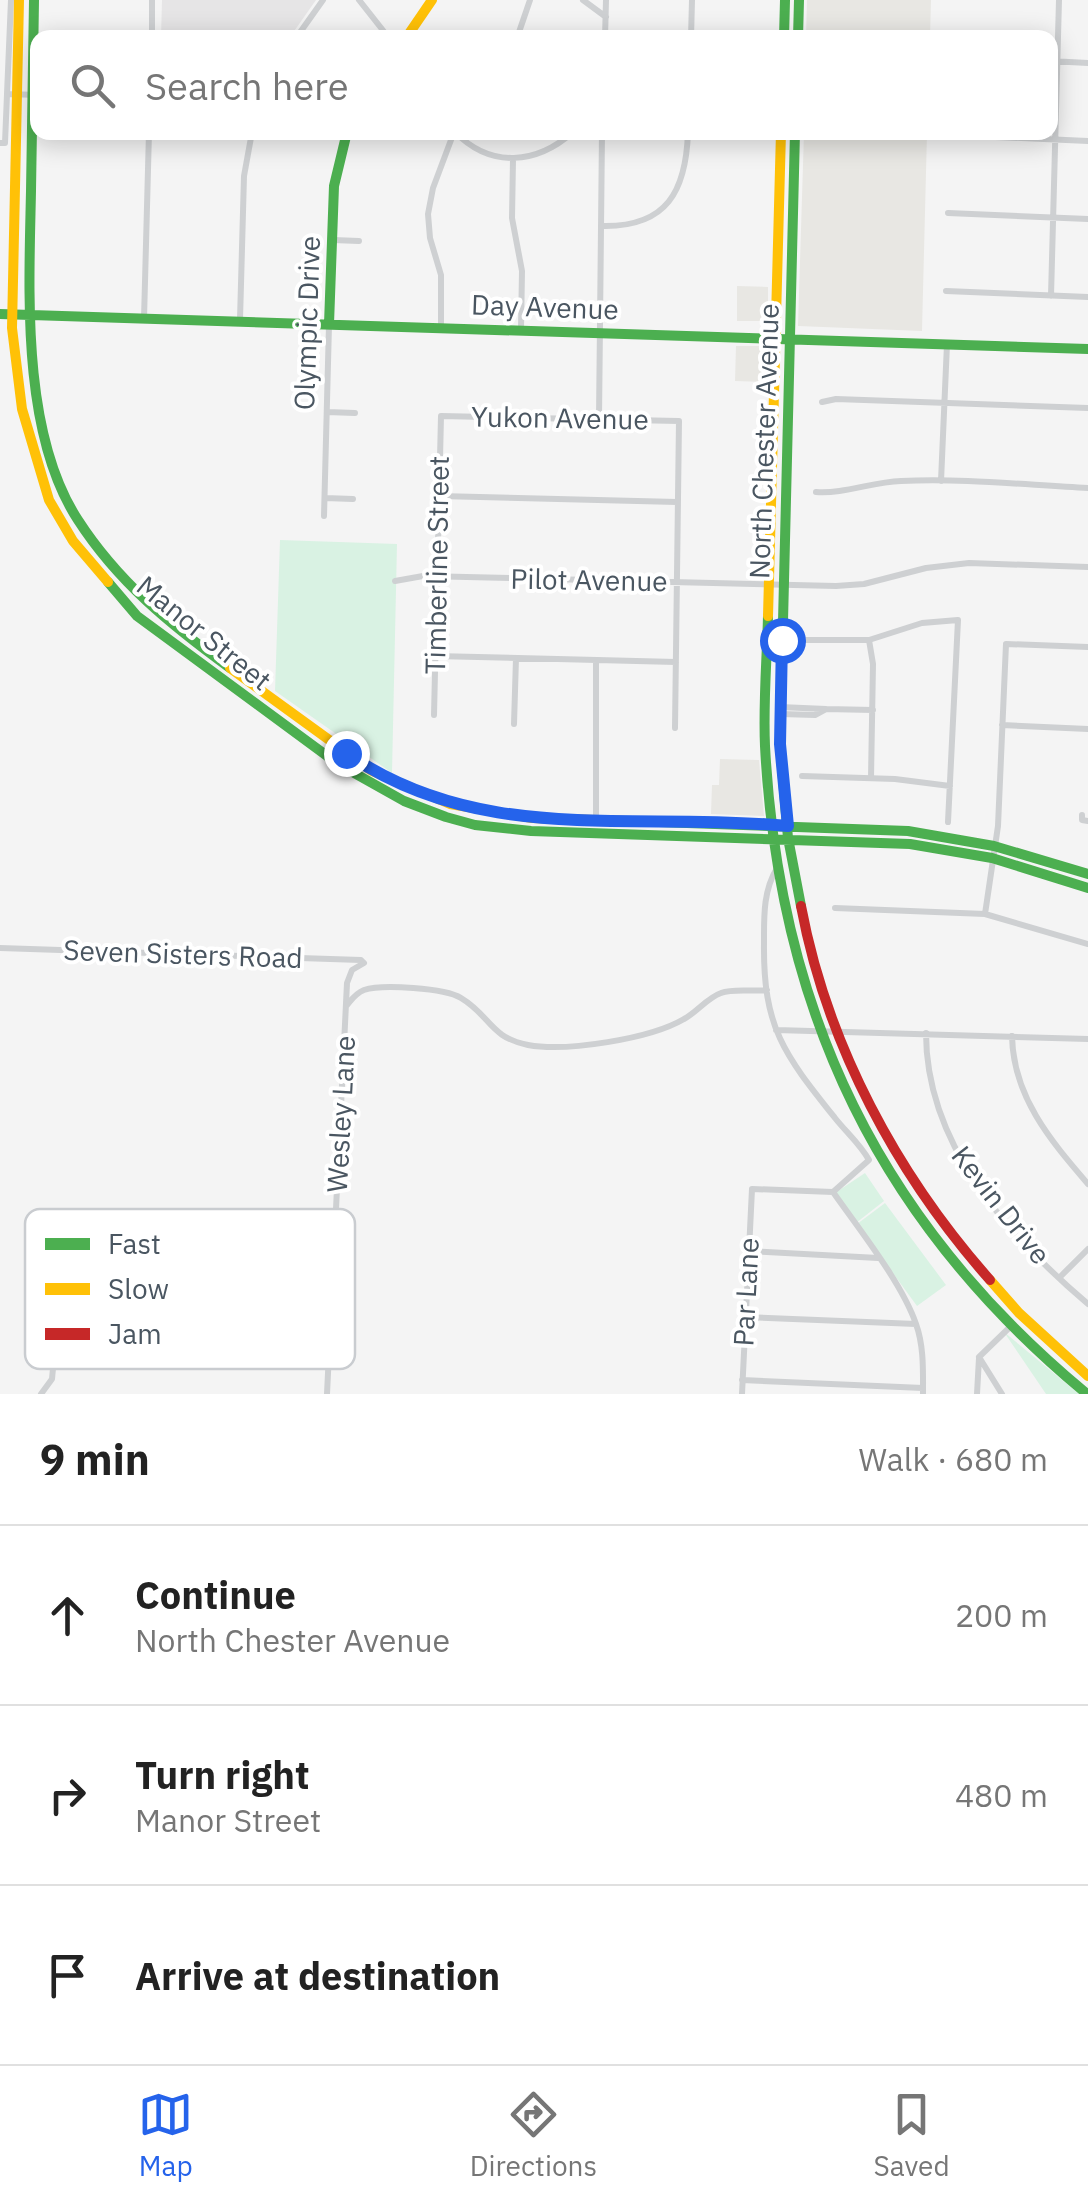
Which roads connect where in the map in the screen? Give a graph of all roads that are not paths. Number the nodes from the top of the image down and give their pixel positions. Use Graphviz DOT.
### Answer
graph roads {
  1 [pos="11,0"];
  2 [pos="20,0"];
  3 [pos="34,0"];
  4 [pos="152,0"];
  5 [pos="323,0"];
  6 [pos="359,0"];
  7 [pos="432,0"];
  8 [pos="530,0"];
  9 [pos="584,0"];
  10 [pos="606,0"];
  11 [pos="692,0"];
  12 [pos="785,0"];
  13 [pos="799,0"];
  14 [pos="1059,0"];
  15 [pos="606,17"];
  16 [pos="34,30"];
  17 [pos="152,30"];
  18 [pos="302,30"];
  19 [pos="383,30"];
  20 [pos="411,30"];
  21 [pos="519,30"];
  22 [pos="605,30"];
  23 [pos="691,30"];
  24 [pos="785,30"];
  25 [pos="798,30"];
  26 [pos="1057,30"];
  27 [pos="4,57"];
  28 [pos="1058,62"];
  29 [pos="1088,63"];
  30 [pos="12,94"];
  31 [pos="30,95"];
  32 [pos="33,140"];
  33 [pos="149,140"];
  34 [pos="251,140"];
  35 [pos="345,140"];
  36 [pos="452,140"];
  37 [pos="466,140"];
  38 [pos="561,140"];
  39 [pos="602,140"];
  40 [pos="687,140"];
  41 [pos="782,140"];
  42 [pos="789,140"];
  43 [pos="795,140"];
  44 [pos="1055,140"];
  45 [pos="1088,141"];
  46 [pos="3,143"];
  47 [pos="795,149"];
  48 [pos="780,156"];
  49 [pos="513,159"];
  50 [pos="794,189"];
  51 [pos="948,213"];
  52 [pos="1053,218"];
  53 [pos="1088,219"];
  54 [pos="603,226"];
  55 [pos="332,240"];
  56 [pos="359,241"];
  57 [pos="946,291"];
  58 [pos="1051,296"];
  59 [pos="1088,297"];
  60 [pos="6,315"];
  61 [pos="28,315"];
  62 [pos="144,319"];
  63 [pos="240,322"];
  64 [pos="329,324"];
  65 [pos="441,327"];
  66 [pos="521,329"];
  67 [pos="601,331"];
  68 [pos="776,337"];
  69 [pos="790,337"];
  70 [pos="946,343"];
  71 [pos="1088,349"];
  72 [pos="822,402"];
  73 [pos="944,402"];
  74 [pos="1088,408"];
  75 [pos="327,412"];
  76 [pos="356,413"];
  77 [pos="441,416"];
  78 [pos="599,420"];
  79 [pos="941,482"];
  80 [pos="1088,488"];
  81 [pos="816,492"];
  82 [pos="439,496"];
  83 [pos="325,498"];
  84 [pos="353,499"];
  85 [pos="677,502"];
  86 [pos="324,516"];
  87 [pos="1088,568"];
  88 [pos="437,576"];
  89 [pos="395,581"];
  90 [pos="675,582"];
  91 [pos="769,585"];
  92 [pos="783,586"];
  93 [pos="798,640"];
  94 [pos="869,640"];
  95 [pos="1088,647"];
  96 [pos="436,656"];
  97 [pos="516,658"];
  98 [pos="596,660"];
  99 [pos="676,662"];
  100 [pos="872,710"];
  101 [pos="780,711"];
  102 [pos="434,715"];
  103 [pos="514,724"];
  104 [pos="1002,725"];
  105 [pos="675,728"];
  106 [pos="1088,729"];
  107 [pos="802,776"];
  108 [pos="871,778"];
  109 [pos="950,786"];
  110 [pos="596,820"];
  111 [pos="948,822"];
  112 [pos="774,824"];
  113 [pos="788,826"];
  114 [pos="775,840"];
  115 [pos="790,841"];
  116 [pos="993,852"];
  117 [pos="778,868"];
  118 [pos="1088,874"];
  119 [pos="1088,888"];
  120 [pos="835,908"];
  121 [pos="985,914"];
  122 [pos="1088,944"];
  123 [pos="0,948"];
  124 [pos="364,963"];
  125 [pos="766,990"];
  126 [pos="347,1005"];
  127 [pos="821,1029"];
  128 [pos="776,1030"];
  129 [pos="836,1030"];
  130 [pos="926,1033"];
  131 [pos="1012,1036"];
  132 [pos="1088,1039"];
  133 [pos="1088,1184"];
  134 [pos="833,1192"];
  135 [pos="337,1209"];
  136 [pos="1088,1249"];
  137 [pos="748,1251"];
  138 [pos="879,1258"];
  139 [pos="1060,1278"];
  140 [pos="975,1289"];
  141 [pos="1000,1295"];
  142 [pos="1088,1304"];
  143 [pos="744,1317"];
  144 [pos="916,1324"];
  145 [pos="1010,1327"];
  146 [pos="978,1357"];
  147 [pos="53,1369"];
  148 [pos="328,1369"];
  149 [pos="1088,1376"];
  150 [pos="742,1380"];
  151 [pos="923,1391"];
  152 [pos="41,1394"];
  153 [pos="327,1394"];
  154 [pos="742,1394"];
  155 [pos="977,1394"];
  156 [pos="1002,1394"];
  157 [pos="1087,1394"];
  1 -- 27 [label="street"];
  2 -- 30 [label="main road, Manor Street"];
  3 -- 16 [label="main road, Manor Street"];
  4 -- 17 [label="street"];
  5 -- 18 [label="street"];
  6 -- 19 [label="street"];
  7 -- 20 [label="main road"];
  8 -- 21 [label="street"];
  9 -- 15 [label="street"];
  10 -- 15 [label="street"];
  11 -- 23 [label="street"];
  12 -- 24 [label="main road"];
  13 -- 25 [label="main road"];
  14 -- 26 [label="street"];
  15 -- 22 [label="street"];
  27 -- 30 [label="street"];
  28 -- 29 [label="street"];
  30 -- 31 [label="street"];
  30 -- 46 [label="street"];
  30 -- 60 [label="main road, Manor Street"];
  32 -- 61 [label="main road, Manor Street"];
  33 -- 62 [label="street"];
  34 -- 63 [label="street"];
  35 -- 55 [label="main road, Olympic Drive"];
  36 -- 65 [label="street"];
  37 -- 49 [label="street"];
  38 -- 49 [label="street"];
  39 -- 54 [label="street"];
  40 -- 54 [label="street"];
  41 -- 48 [label="main road, North Chester Avenue"];
  42 -- 47 [label="main road"];
  43 -- 47 [label="main road, North Chester Avenue"];
  44 -- 45 [label="street"];
  44 -- 52 [label="street"];
  47 -- 50 [label="main road, North Chester Avenue"];
  48 -- 50 [label="main road"];
  48 -- 68 [label="main road, North Chester Avenue"];
  49 -- 66 [label="street"];
  50 -- 69 [label="main road, North Chester Avenue"];
  51 -- 52 [label="street"];
  52 -- 53 [label="street"];
  52 -- 58 [label="street"];
  54 -- 67 [label="street"];
  55 -- 56 [label="street"];
  55 -- 64 [label="main road, Olympic Drive"];
  57 -- 58 [label="street"];
  58 -- 59 [label="street"];
  60 -- 61 [label="main road, Day Avenue"];
  60 -- 114 [label="main road, Manor Street"];
  61 -- 62 [label="main road, Day Avenue"];
  61 -- 110 [label="main road, Manor Street"];
  62 -- 63 [label="main road, Day Avenue"];
  63 -- 64 [label="main road, Day Avenue"];
  64 -- 65 [label="main road, Day Avenue"];
  64 -- 75 [label="street, Olympic Drive"];
  65 -- 66 [label="main road, Day Avenue"];
  66 -- 67 [label="main road, Day Avenue"];
  67 -- 68 [label="main road, Day Avenue"];
  67 -- 78 [label="street"];
  68 -- 69 [label="main road, Day Avenue"];
  68 -- 91 [label="main road, North Chester Avenue"];
  69 -- 70 [label="main road, Day Avenue"];
  69 -- 92 [label="main road, North Chester Avenue"];
  70 -- 71 [label="main road, Day Avenue"];
  70 -- 73 [label="street"];
  72 -- 73 [label="street"];
  73 -- 74 [label="street"];
  73 -- 79 [label="street"];
  75 -- 76 [label="street"];
  75 -- 83 [label="street, Olympic Drive"];
  77 -- 78 [label="street, Yukon Avenue"];
  77 -- 82 [label="street, Timberline Street"];
  78 -- 85 [label="street, Yukon Avenue"];
  79 -- 80 [label="street"];
  79 -- 81 [label="street"];
  82 -- 85 [label="street"];
  82 -- 88 [label="street, Timberline Street"];
  83 -- 84 [label="street"];
  83 -- 86 [label="street, Olympic Drive"];
  85 -- 90 [label="street"];
  87 -- 92 [label="street, Pilot Avenue"];
  88 -- 89 [label="street, Pilot Avenue"];
  88 -- 90 [label="street, Pilot Avenue"];
  88 -- 96 [label="street, Timberline Street"];
  90 -- 91 [label="street, Pilot Avenue"];
  90 -- 99 [label="street"];
  91 -- 92 [label="street, Pilot Avenue"];
  91 -- 112 [label="main road, North Chester Avenue"];
  92 -- 101 [label="main road, North Chester Avenue"];
  93 -- 94 [label="street"];
  94 -- 100 [label="street"];
  94 -- 109 [label="street"];
  95 -- 104 [label="street"];
  96 -- 97 [label="street"];
  96 -- 102 [label="street, Timberline Street"];
  97 -- 98 [label="street"];
  97 -- 103 [label="street"];
  98 -- 99 [label="street"];
  98 -- 110 [label="street"];
  99 -- 105 [label="street"];
  100 -- 101 [label="street"];
  100 -- 108 [label="street"];
  101 -- 113 [label="main road, North Chester Avenue"];
  104 -- 106 [label="street"];
  104 -- 116 [label="street"];
  107 -- 108 [label="street"];
  108 -- 109 [label="street"];
  109 -- 111 [label="street"];
  110 -- 112 [label="main road, Manor Street"];
  112 -- 113 [label="main road, Manor Street"];
  112 -- 114 [label="main road, North Chester Avenue"];
  113 -- 115 [label="main road, North Chester Avenue"];
  113 -- 116 [label="main road, Manor Street"];
  114 -- 115 [label="main road, Manor Street"];
  114 -- 117 [label="main road, North Chester Avenue"];
  115 -- 116 [label="main road, Manor Street"];
  115 -- 129 [label="main road, North Chester Avenue"];
  116 -- 118 [label="main road"];
  116 -- 119 [label="main road"];
  116 -- 121 [label="street"];
  117 -- 125 [label="street"];
  117 -- 127 [label="main road, North Chester Avenue"];
  120 -- 121 [label="street"];
  121 -- 122 [label="street"];
  123 -- 124 [label="street, Seven Sisters Road"];
  124 -- 126 [label="street, Wesley Lane"];
  125 -- 126 [label="street"];
  125 -- 128 [label="street"];
  126 -- 135 [label="street, Wesley Lane"];
  127 -- 128 [label="street"];
  127 -- 129 [label="street"];
  127 -- 140 [label="main road, North Chester Avenue"];
  128 -- 134 [label="street"];
  129 -- 130 [label="street"];
  129 -- 141 [label="main road, North Chester Avenue"];
  130 -- 131 [label="street"];
  130 -- 139 [label="street, Kevin Drive"];
  131 -- 132 [label="street"];
  131 -- 133 [label="street"];
  134 -- 137 [label="street, Par Lane"];
  134 -- 138 [label="street"];
  136 -- 139 [label="street"];
  137 -- 138 [label="street"];
  137 -- 143 [label="street, Par Lane"];
  138 -- 144 [label="street"];
  139 -- 142 [label="street, Kevin Drive"];
  140 -- 141 [label="main road"];
  140 -- 145 [label="main road, North Chester Avenue"];
  141 -- 149 [label="main road, North Chester Avenue"];
  143 -- 144 [label="street"];
  143 -- 150 [label="street, Par Lane"];
  144 -- 151 [label="street"];
  145 -- 146 [label="street"];
  145 -- 157 [label="main road, North Chester Avenue"];
  146 -- 155 [label="street"];
  146 -- 156 [label="street"];
  147 -- 152 [label="street"];
  148 -- 153 [label="street, Wesley Lane"];
  150 -- 151 [label="street"];
  150 -- 154 [label="street, Par Lane"];
}
